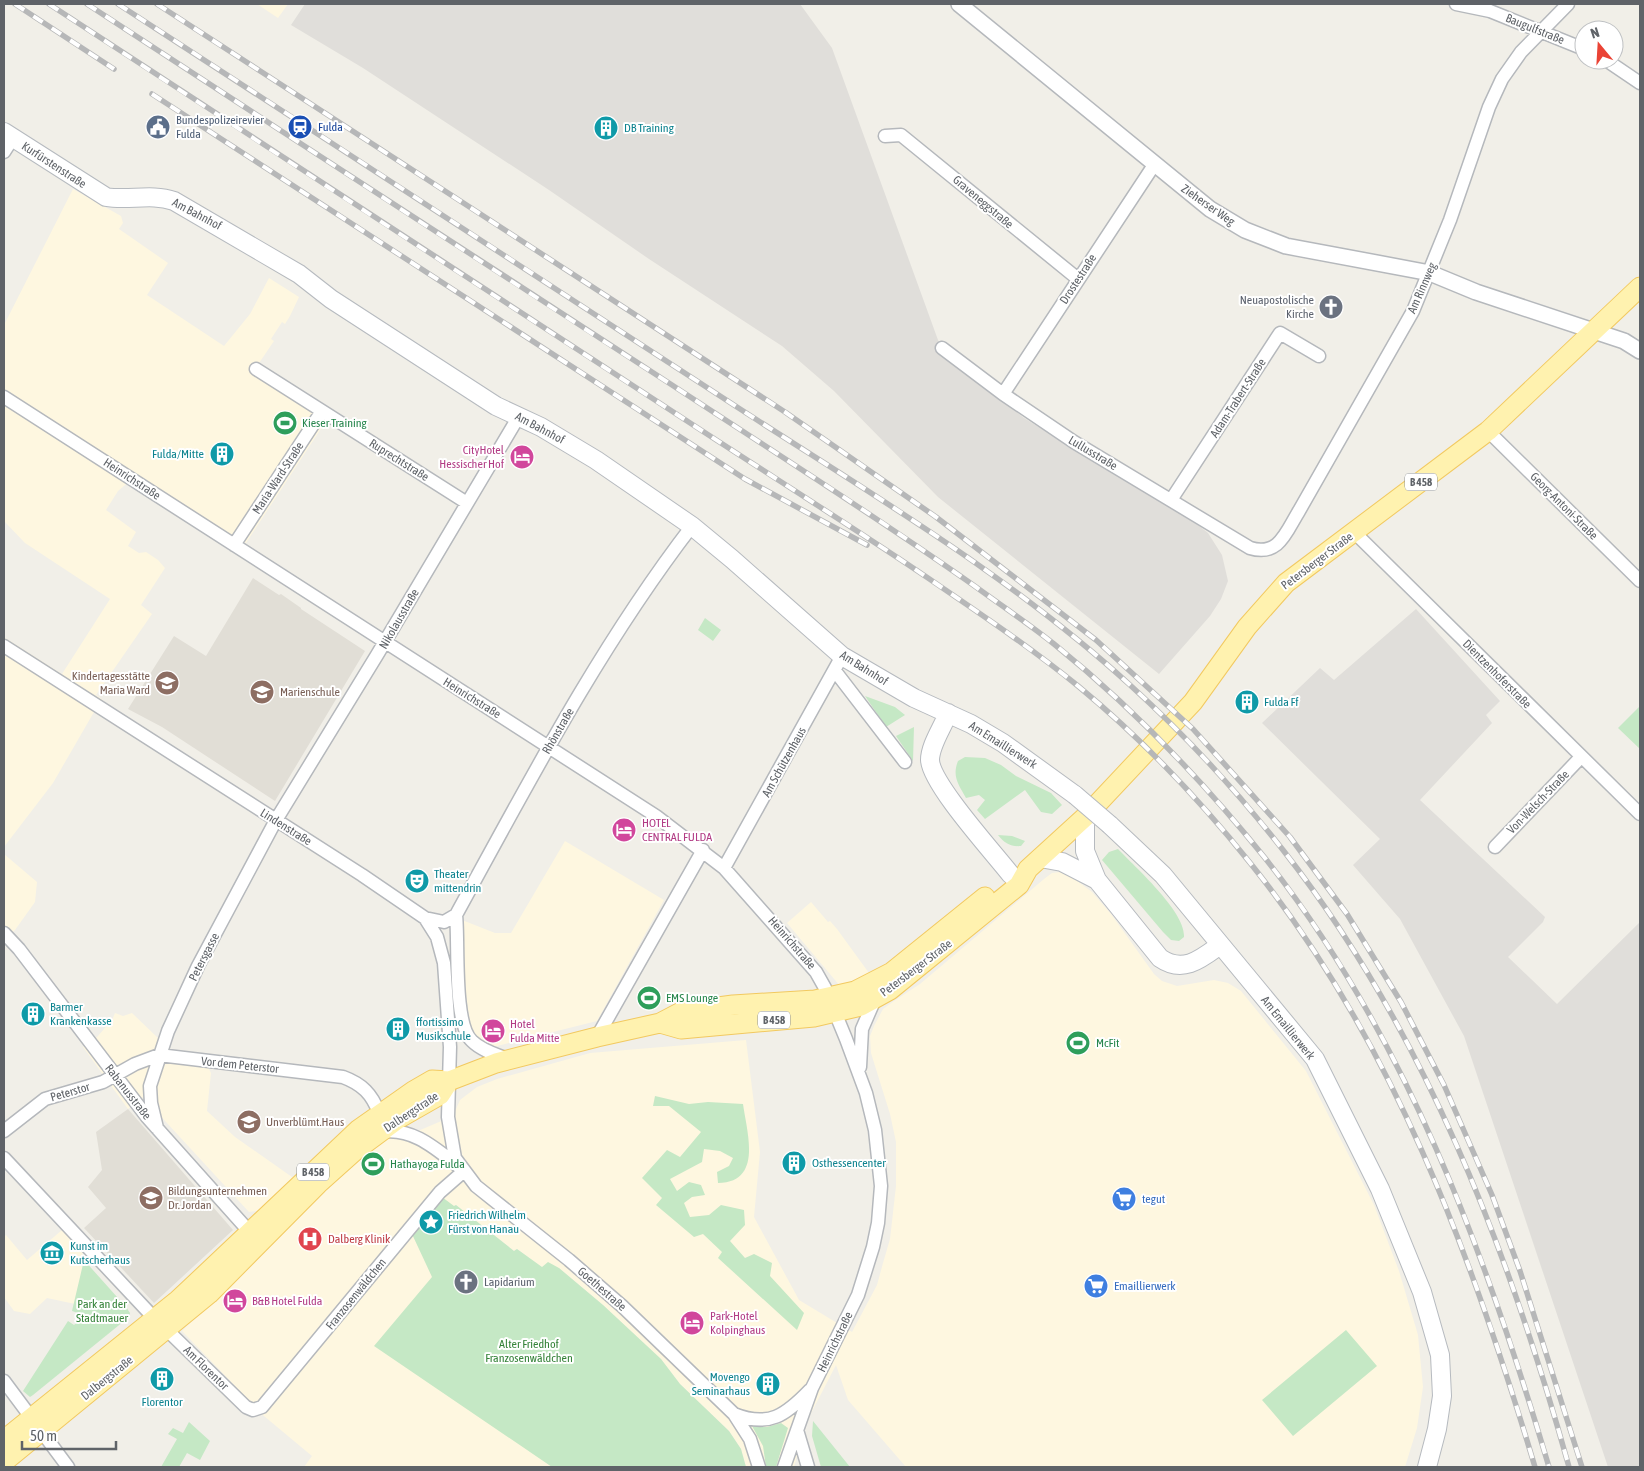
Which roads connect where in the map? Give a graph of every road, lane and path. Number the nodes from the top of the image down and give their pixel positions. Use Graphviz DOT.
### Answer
graph roads {
  1 [pos="960,4"];
  2 [pos="1456,4"];
  3 [pos="1568,4"];
  4 [pos="1542,31"];
  5 [pos="1574,45"];
  6 [pos="1621,70"];
  7 [pos="1640,83"];
  8 [pos="885,136"];
  9 [pos="7,140"];
  10 [pos="1154,165"];
  11 [pos="106,197"];
  12 [pos="1430,273"];
  13 [pos="1078,279"];
  14 [pos="1640,287"];
  15 [pos="1595,330"];
  16 [pos="942,348"];
  17 [pos="1640,351"];
  18 [pos="1319,356"];
  19 [pos="256,369"];
  20 [pos="1003,394"];
  21 [pos="4,396"];
  22 [pos="322,411"];
  23 [pos="520,416"];
  24 [pos="1488,431"];
  25 [pos="1171,500"];
  26 [pos="467,503"];
  27 [pos="692,526"];
  28 [pos="1354,533"];
  29 [pos="234,545"];
  30 [pos="1250,548"];
  31 [pos="1640,581"];
  32 [pos="385,642"];
  33 [pos="4,646"];
  34 [pos="838,663"];
  35 [pos="948,713"];
  36 [pos="549,746"];
  37 [pos="1581,757"];
  38 [pos="905,762"];
  39 [pos="1640,814"];
  40 [pos="1084,817"];
  41 [pos="276,820"];
  42 [pos="1495,847"];
  43 [pos="703,850"];
  44 [pos="1026,867"];
  45 [pos="724,868"];
  46 [pos="1097,880"];
  47 [pos="456,915"];
  48 [pos="424,918"];
  49 [pos="4,933"];
  50 [pos="1220,945"];
  51 [pos="875,999"];
  52 [pos="833,1005"];
  53 [pos="598,1037"];
  54 [pos="159,1055"];
  55 [pos="510,1060"];
  56 [pos="116,1075"];
  57 [pos="860,1077"];
  58 [pos="449,1081"];
  59 [pos="379,1113"];
  60 [pos="157,1128"];
  61 [pos="4,1131"];
  62 [pos="380,1132"];
  63 [pos="4,1158"];
  64 [pos="464,1171"];
  65 [pos="255,1238"];
  66 [pos="161,1324"];
  67 [pos="4,1382"];
  68 [pos="812,1388"];
  69 [pos="246,1407"];
  70 [pos="734,1414"];
  71 [pos="37,1424"];
  72 [pos="797,1430"];
  73 [pos="4,1440"];
  74 [pos="4,1462"];
  75 [pos="1430,1464"];
  76 [pos="68,1467"];
  77 [pos="759,1467"];
  78 [pos="784,1467"];
  79 [pos="808,1467"];
  1 -- 10 [label="street, Zieherser Weg"];
  2 -- 4 [label="street, Baugulfstraße"];
  3 -- 4 [label="street, Am Rinnweg"];
  4 -- 5 [label="street, Baugulfstraße"];
  4 -- 12 [label="street, Am Rinnweg"];
  6 -- 7 [label="street"];
  8 -- 13 [label="street, Graveneggstraße"];
  9 -- 11 [label="main road, Kurfürstenstraße"];
  10 -- 12 [label="street, Zieherser Weg"];
  10 -- 13 [label="street, Drostestraße"];
  11 -- 23 [label="main road, Am Bahnhof"];
  12 -- 15 [label="street, Zieherser Weg"];
  12 -- 30 [label="street, Am Rinnweg"];
  13 -- 20 [label="street, Drostestraße"];
  14 -- 15 [label="main road, Petersberger Straße / B 458"];
  15 -- 17 [label="street, Zieherser Weg"];
  15 -- 24 [label="main road, Petersberger Straße / B 458"];
  16 -- 20 [label="street, Lullusstraße"];
  18 -- 25 [label="street, Adam-Trabert-Straße"];
  19 -- 22 [label="street, Ruprechtstraße"];
  20 -- 25 [label="street, Lullusstraße"];
  21 -- 29 [label="street, Heinrichstraße"];
  22 -- 26 [label="street, Ruprechtstraße"];
  22 -- 29 [label="street, Maria-Ward-Straße"];
  23 -- 26 [label="street, Nikolausstraße"];
  23 -- 27 [label="main road, Am Bahnhof"];
  24 -- 28 [label="main road, Petersberger Straße / B 458"];
  24 -- 31 [label="street, Georg-Antoni-Straße"];
  25 -- 30 [label="street, Lullusstraße"];
  26 -- 32 [label="street, Nikolausstraße"];
  27 -- 34 [label="main road, Am Bahnhof"];
  27 -- 36 [label="street, Rhönstraße"];
  28 -- 37 [label="street, Dientzenhoferstraße"];
  28 -- 40 [label="main road, Petersberger Straße / B 458"];
  29 -- 32 [label="street, Heinrichstraße"];
  32 -- 36 [label="street, Heinrichstraße"];
  32 -- 41 [label="street, Nikolausstraße"];
  33 -- 41 [label="street, Lindenstraße"];
  34 -- 35 [label="main road, Am Bahnhof"];
  34 -- 38 [label="street, Am Bahnhof"];
  34 -- 45 [label="street, Am Schützenhaus"];
  35 -- 44 [label="main road"];
  35 -- 50 [label="main road, Am Emaillierwerk, bridge"];
  36 -- 43 [label="street, Heinrichstraße"];
  36 -- 47 [label="street, Rhönstraße"];
  37 -- 39 [label="street, Dientzenhoferstraße"];
  37 -- 42 [label="street, Von-Welsch-Straße"];
  40 -- 44 [label="main road, Petersberger Straße / B 458"];
  40 -- 46 [label="main road"];
  41 -- 48 [label="street, Lindenstraße"];
  41 -- 54 [label="street, Petersgasse"];
  43 -- 45 [label="street, Heinrichstraße"];
  43 -- 53 [label="street"];
  44 -- 46 [label="main road"];
  44 -- 51 [label="main road, Petersberger Straße / B 458"];
  44 -- 52 [label="main road, Petersberger Straße / B 458"];
  45 -- 52 [label="street, Heinrichstraße"];
  46 -- 50 [label="main road"];
  47 -- 48 [label="street"];
  47 -- 55 [label="street"];
  48 -- 58 [label="street, Lindenstraße"];
  49 -- 56 [label="street, Rabanusstraße"];
  50 -- 75 [label="main road, Am Emaillierwerk"];
  51 -- 52 [label="main road, Petersberger Straße / B 458"];
  51 -- 57 [label="street, Heinrichstraße"];
  52 -- 53 [label="main road, Petersberger Straße / B 458"];
  52 -- 57 [label="street, Heinrichstraße"];
  53 -- 55 [label="main road, Petersberger Straße / B 458"];
  54 -- 56 [label="street"];
  54 -- 59 [label="street, Vor dem Peterstor"];
  54 -- 60 [label="street"];
  55 -- 58 [label="main road, Petersberger Straße / B 458"];
  56 -- 60 [label="street, Rabanusstraße"];
  56 -- 61 [label="street, Peterstor"];
  57 -- 68 [label="street, Heinrichstraße"];
  58 -- 59 [label="main road, Dalbergstraße / B 458"];
  58 -- 62 [label="main road, Dalbergstraße / B 458"];
  58 -- 64 [label="street, Goethestraße"];
  59 -- 65 [label="main road, Dalbergstraße / B 458"];
  60 -- 65 [label="street, Rabanusstraße"];
  62 -- 64 [label="street, Goethestraße"];
  62 -- 65 [label="main road, Dalbergstraße / B 458"];
  63 -- 66 [label="street, Am Florentor"];
  64 -- 69 [label="street, Franzosenwäldchen"];
  64 -- 70 [label="street, Goethestraße"];
  65 -- 66 [label="main road, Dalbergstraße / B 458"];
  66 -- 69 [label="street, Am Florentor"];
  66 -- 71 [label="main road, Dalbergstraße / B 458"];
  67 -- 71 [label="street"];
  68 -- 70 [label="street"];
  68 -- 72 [label="street, Heinrichstraße"];
  70 -- 77 [label="street, Goethestraße"];
  71 -- 73 [label="main road, Dalbergstraße / B 458"];
  71 -- 74 [label="main road, Dalbergstraße / B 458"];
  71 -- 76 [label="street"];
  72 -- 78 [label="street, Heinrichstraße"];
  72 -- 79 [label="street"];
}
